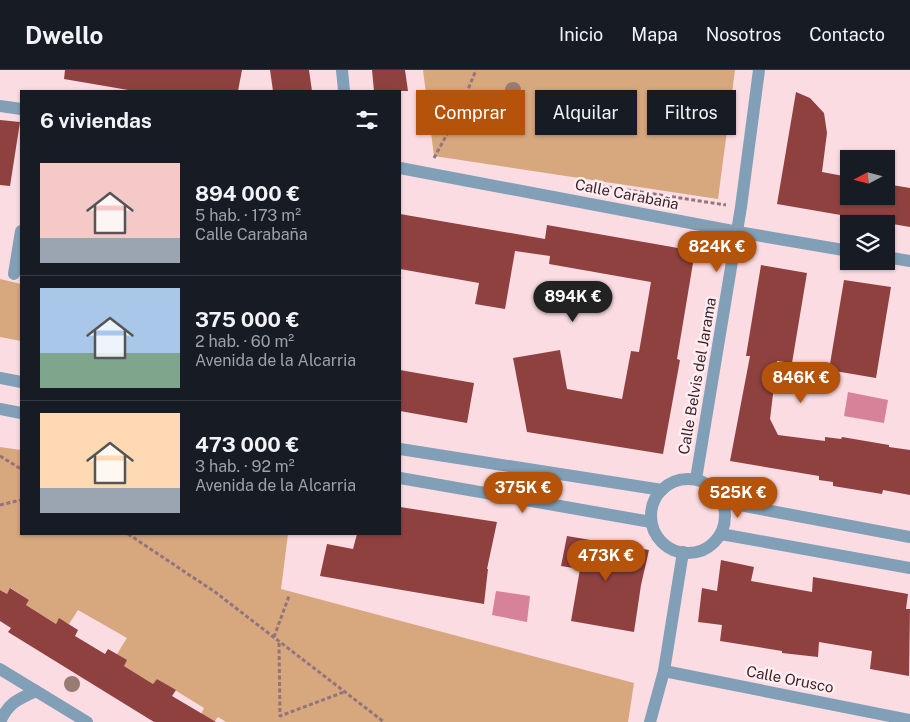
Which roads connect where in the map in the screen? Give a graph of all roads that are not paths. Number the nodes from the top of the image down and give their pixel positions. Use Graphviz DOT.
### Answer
graph roads {
  1 [pos="342,70"];
  2 [pos="759,70"];
  3 [pos="344,90"];
  4 [pos="0,106"];
  5 [pos="20,110"];
  6 [pos="401,168"];
  7 [pos="738,232"];
  8 [pos="20,237"];
  9 [pos="840,249"];
  10 [pos="895,258"];
  11 [pos="910,261"];
  12 [pos="14,274"];
  13 [pos="0,378"];
  14 [pos="20,382"];
  15 [pos="0,409"];
  16 [pos="20,413"];
  17 [pos="401,448"];
  18 [pos="401,478"];
  19 [pos="696,479"];
  20 [pos="662,490"];
  21 [pos="723,502"];
  22 [pos="651,522"];
  23 [pos="720,534"];
  24 [pos="910,537"];
  25 [pos="683,552"];
  26 [pos="910,568"];
  27 [pos="0,669"];
  28 [pos="664,671"];
  29 [pos="36,691"];
  30 [pos="910,720"];
  31 [pos="0,722"];
  32 [pos="87,722"];
  33 [pos="650,722"];
  1 -- 3 [label="street"];
  2 -- 7 [label="street, Calle Belvis del Jarama"];
  4 -- 5 [label="street"];
  6 -- 7 [label="street, Calle Carabaña"];
  7 -- 9 [label="street, Calle Carabaña"];
  7 -- 19 [label="street, Calle Belvis del Jarama"];
  8 -- 12 [label="street"];
  10 -- 11 [label="street"];
  13 -- 14 [label="street"];
  15 -- 16 [label="street"];
  17 -- 20 [label="street"];
  18 -- 22 [label="street"];
  19 -- 20 [label="street"];
  19 -- 21 [label="street"];
  20 -- 22 [label="street"];
  21 -- 23 [label="street"];
  21 -- 24 [label="street"];
  22 -- 25 [label="street"];
  23 -- 25 [label="street"];
  23 -- 26 [label="street"];
  25 -- 28 [label="street"];
  27 -- 29 [label="street"];
  28 -- 30 [label="street, Calle Orusco"];
  28 -- 33 [label="street"];
  29 -- 31 [label="street"];
  29 -- 32 [label="street"];
}
